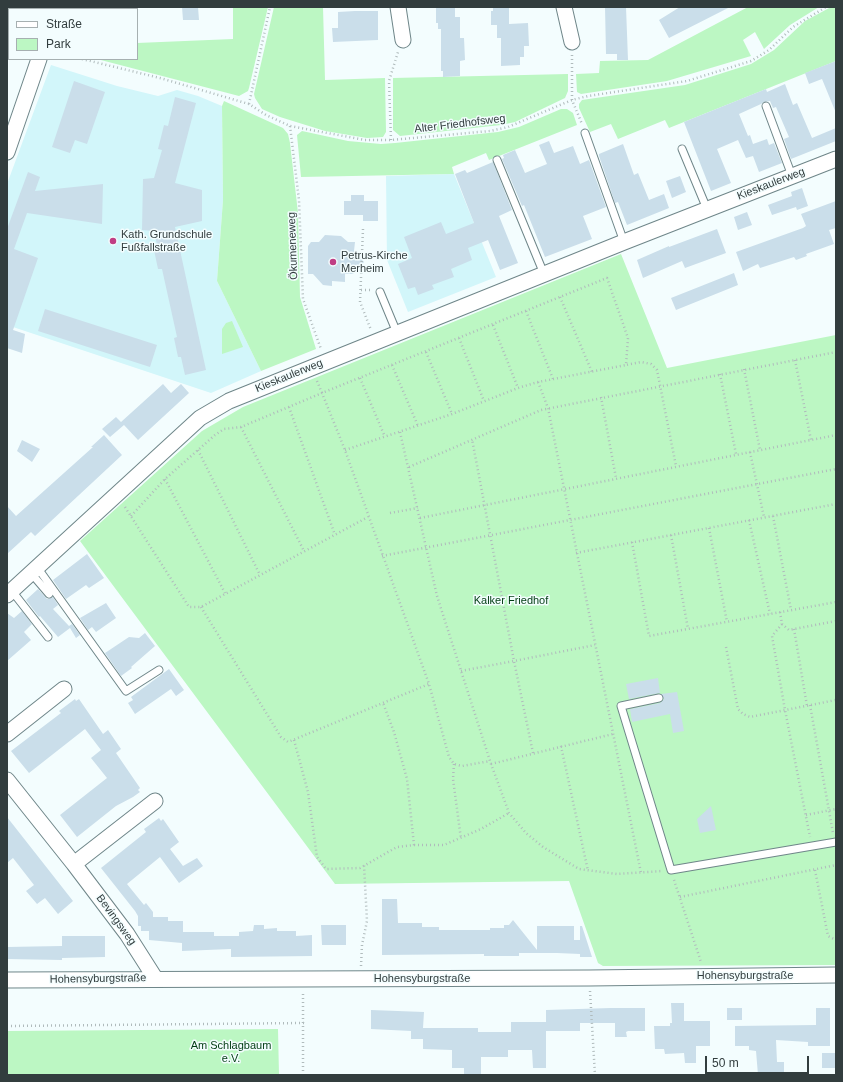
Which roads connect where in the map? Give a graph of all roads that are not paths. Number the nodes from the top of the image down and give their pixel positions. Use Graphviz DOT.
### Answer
graph roads {
  1 [pos="398,7"];
  2 [pos="564,7"];
  3 [pos="402,40"];
  4 [pos="572,42"];
  5 [pos="39,60"];
  6 [pos="766,106"];
  7 [pos="585,133"];
  8 [pos="682,149"];
  9 [pos="7,152"];
  10 [pos="836,159"];
  11 [pos="497,160"];
  12 [pos="792,176"];
  13 [pos="707,210"];
  14 [pos="624,242"];
  15 [pos="544,274"];
  16 [pos="380,292"];
  17 [pos="397,333"];
  18 [pos="34,570"];
  19 [pos="9,593"];
  20 [pos="49,594"];
  21 [pos="48,637"];
  22 [pos="159,670"];
  23 [pos="64,689"];
  24 [pos="659,698"];
  25 [pos="7,734"];
  26 [pos="7,780"];
  27 [pos="155,801"];
  28 [pos="835,843"];
  29 [pos="74,864"];
  30 [pos="836,975"];
  31 [pos="155,978"];
  32 [pos="7,980"];
  1 -- 3 [label="street"];
  2 -- 4 [label="street"];
  5 -- 9 [label="street"];
  6 -- 12 [label="lane"];
  7 -- 14 [label="lane"];
  8 -- 13 [label="lane"];
  10 -- 12 [label="street, Kieskaulerweg"];
  11 -- 15 [label="lane"];
  12 -- 13 [label="street, Kieskaulerweg"];
  13 -- 14 [label="street, Kieskaulerweg"];
  14 -- 15 [label="street, Kieskaulerweg"];
  15 -- 17 [label="street, Kieskaulerweg"];
  16 -- 17 [label="lane"];
  17 -- 18 [label="street, Kieskaulerweg"];
  18 -- 19 [label="street, Kieskaulerweg"];
  18 -- 20 [label="lane"];
  18 -- 22 [label="lane"];
  19 -- 21 [label="lane"];
  23 -- 25 [label="street"];
  24 -- 28 [label="lane"];
  26 -- 29 [label="street, Bevingsweg"];
  27 -- 29 [label="street"];
  29 -- 31 [label="street, Bevingsweg"];
  30 -- 31 [label="street, Hohensyburgstraße"];
  31 -- 32 [label="street, Hohensyburgstraße"];
}
